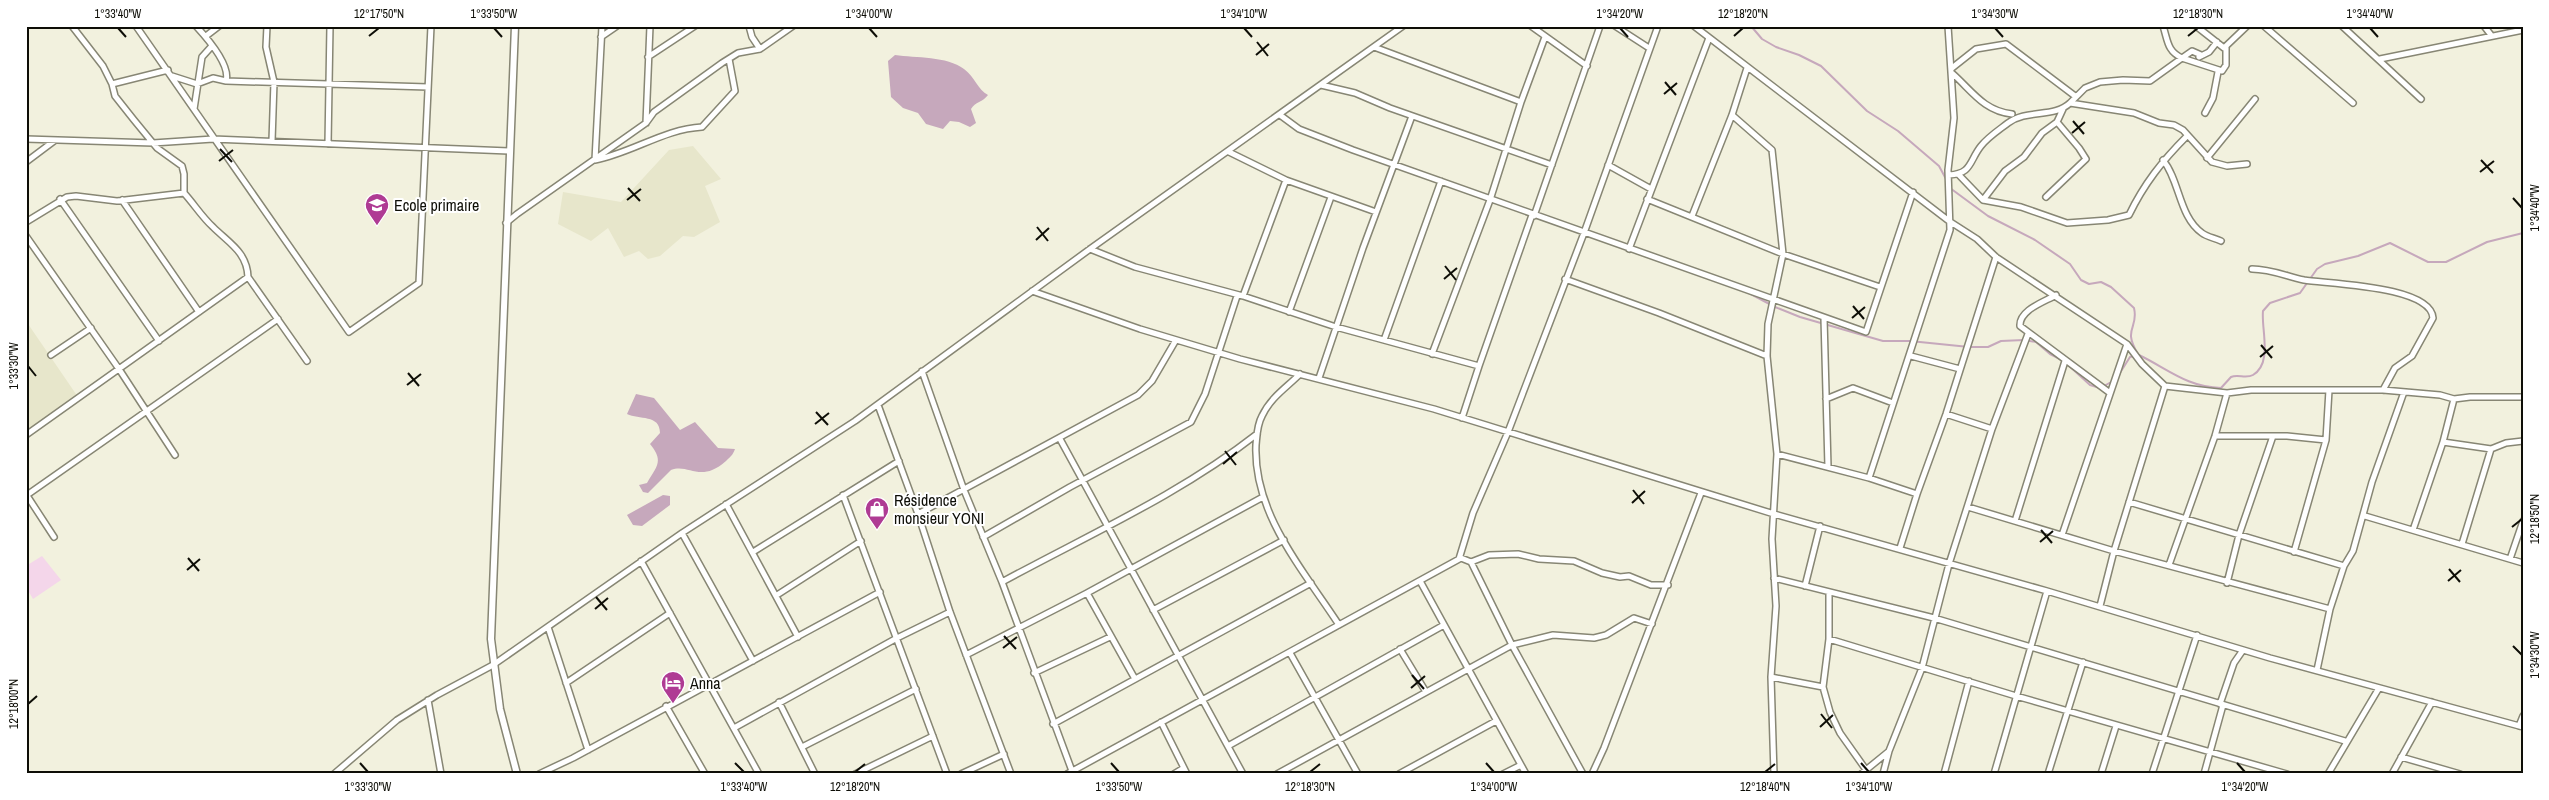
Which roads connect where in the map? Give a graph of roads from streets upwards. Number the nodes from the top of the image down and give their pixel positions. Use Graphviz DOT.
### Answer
graph roads {
  1 [pos="72,26"];
  2 [pos="136,26"];
  3 [pos="196,26"];
  4 [pos="219,26"];
  5 [pos="267,26"];
  6 [pos="330,26"];
  7 [pos="431,26"];
  8 [pos="515,26"];
  9 [pos="602,26"];
  10 [pos="617,26"];
  11 [pos="650,26"];
  12 [pos="695,26"];
  13 [pos="749,26"];
  14 [pos="793,26"];
  15 [pos="1403,26"];
  16 [pos="1531,26"];
  17 [pos="1600,26"];
  18 [pos="1615,26"];
  19 [pos="1658,26"];
  20 [pos="1694,26"];
  21 [pos="1948,26"];
  22 [pos="2163,26"];
  23 [pos="2196,26"];
  24 [pos="2247,26"];
  25 [pos="2264,26"];
  26 [pos="2342,26"];
  27 [pos="2484,26"];
  28 [pos="2523,30"];
  29 [pos="2491,35"];
  30 [pos="206,36"];
  31 [pos="1545,37"];
  32 [pos="602,38"];
  33 [pos="1709,38"];
  34 [pos="2217,42"];
  35 [pos="1374,46"];
  36 [pos="211,47"];
  37 [pos="760,48"];
  38 [pos="1649,48"];
  39 [pos="2224,48"];
  40 [pos="2201,55"];
  41 [pos="648,57"];
  42 [pos="2182,58"];
  43 [pos="729,59"];
  44 [pos="2380,59"];
  45 [pos="2195,61"];
  46 [pos="1587,66"];
  47 [pos="1747,68"];
  48 [pos="1952,68"];
  49 [pos="168,70"];
  50 [pos="2218,72"];
  51 [pos="1953,74"];
  52 [pos="172,76"];
  53 [pos="226,81"];
  54 [pos="274,82"];
  55 [pos="112,84"];
  56 [pos="196,84"];
  57 [pos="329,84"];
  58 [pos="1322,85"];
  59 [pos="428,87"];
  60 [pos="2075,96"];
  61 [pos="2254,99"];
  62 [pos="2422,99"];
  63 [pos="1521,102"];
  64 [pos="2070,103"];
  65 [pos="2353,103"];
  66 [pos="194,109"];
  67 [pos="2063,110"];
  68 [pos="2205,113"];
  69 [pos="2012,114"];
  70 [pos="1280,115"];
  71 [pos="1732,115"];
  72 [pos="1412,116"];
  73 [pos="2056,122"];
  74 [pos="646,123"];
  75 [pos="2187,136"];
  76 [pos="26,139"];
  77 [pos="213,139"];
  78 [pos="54,141"];
  79 [pos="272,141"];
  80 [pos="153,142"];
  81 [pos="328,144"];
  82 [pos="425,148"];
  83 [pos="1505,149"];
  84 [pos="509,151"];
  85 [pos="1229,152"];
  86 [pos="2206,158"];
  87 [pos="594,160"];
  88 [pos="2162,160"];
  89 [pos="26,162"];
  90 [pos="1395,164"];
  91 [pos="2247,164"];
  92 [pos="1552,165"];
  93 [pos="1608,165"];
  94 [pos="1959,174"];
  95 [pos="1949,175"];
  96 [pos="1286,180"];
  97 [pos="1440,181"];
  98 [pos="1651,189"];
  99 [pos="1913,192"];
  100 [pos="184,193"];
  101 [pos="1332,196"];
  102 [pos="2046,196"];
  103 [pos="60,199"];
  104 [pos="1647,199"];
  105 [pos="122,200"];
  106 [pos="1490,200"];
  107 [pos="1983,200"];
  108 [pos="1376,212"];
  109 [pos="1533,215"];
  110 [pos="1692,216"];
  111 [pos="1949,221"];
  112 [pos="26,222"];
  113 [pos="506,224"];
  114 [pos="1584,232"];
  115 [pos="26,236"];
  116 [pos="2221,241"];
  117 [pos="1090,249"];
  118 [pos="1629,249"];
  119 [pos="1783,254"];
  120 [pos="1996,257"];
  121 [pos="2252,269"];
  122 [pos="248,277"];
  123 [pos="1565,279"];
  124 [pos="1880,287"];
  125 [pos="1032,291"];
  126 [pos="2056,295"];
  127 [pos="1240,296"];
  128 [pos="1773,299"];
  129 [pos="199,312"];
  130 [pos="1289,312"];
  131 [pos="1824,318"];
  132 [pos="278,319"];
  133 [pos="1336,327"];
  134 [pos="91,328"];
  135 [pos="2028,334"];
  136 [pos="158,340"];
  137 [pos="1176,340"];
  138 [pos="1384,340"];
  139 [pos="2127,344"];
  140 [pos="1219,353"];
  141 [pos="1432,354"];
  142 [pos="51,355"];
  143 [pos="1767,356"];
  144 [pos="1911,356"];
  145 [pos="2065,360"];
  146 [pos="308,361"];
  147 [pos="1479,366"];
  148 [pos="119,369"];
  149 [pos="1960,370"];
  150 [pos="922,371"];
  151 [pos="1300,374"];
  152 [pos="1319,378"];
  153 [pos="2165,386"];
  154 [pos="2329,390"];
  155 [pos="2382,390"];
  156 [pos="2404,392"];
  157 [pos="2110,393"];
  158 [pos="2227,393"];
  159 [pos="2523,397"];
  160 [pos="1826,399"];
  161 [pos="2454,399"];
  162 [pos="1893,403"];
  163 [pos="878,405"];
  164 [pos="146,411"];
  165 [pos="1946,414"];
  166 [pos="1462,418"];
  167 [pos="1992,429"];
  168 [pos="1508,432"];
  169 [pos="1257,434"];
  170 [pos="26,435"];
  171 [pos="2215,436"];
  172 [pos="2273,436"];
  173 [pos="1060,439"];
  174 [pos="2326,440"];
  175 [pos="2523,441"];
  176 [pos="2443,442"];
  177 [pos="2491,449"];
  178 [pos="1776,454"];
  179 [pos="175,455"];
  180 [pos="899,461"];
  181 [pos="1828,467"];
  182 [pos="1869,478"];
  183 [pos="1083,480"];
  184 [pos="964,490"];
  185 [pos="1702,493"];
  186 [pos="1917,494"];
  187 [pos="26,495"];
  188 [pos="843,496"];
  189 [pos="1262,497"];
  190 [pos="2129,502"];
  191 [pos="726,504"];
  192 [pos="1968,506"];
  193 [pos="918,514"];
  194 [pos="1774,514"];
  195 [pos="2365,516"];
  196 [pos="2015,520"];
  197 [pos="2186,520"];
  198 [pos="2523,521"];
  199 [pos="1108,526"];
  200 [pos="1820,526"];
  201 [pos="2413,530"];
  202 [pos="682,533"];
  203 [pos="2062,535"];
  204 [pos="2239,535"];
  205 [pos="54,537"];
  206 [pos="983,537"];
  207 [pos="1284,540"];
  208 [pos="861,541"];
  209 [pos="2462,544"];
  210 [pos="1900,548"];
  211 [pos="2114,551"];
  212 [pos="753,552"];
  213 [pos="2294,552"];
  214 [pos="1459,559"];
  215 [pos="2510,559"];
  216 [pos="640,561"];
  217 [pos="1470,562"];
  218 [pos="2523,563"];
  219 [pos="1949,564"];
  220 [pos="2169,565"];
  221 [pos="2344,566"];
  222 [pos="1131,568"];
  223 [pos="1774,578"];
  224 [pos="1420,581"];
  225 [pos="1002,582"];
  226 [pos="1311,583"];
  227 [pos="2227,583"];
  228 [pos="1668,585"];
  229 [pos="1805,586"];
  230 [pos="2047,591"];
  231 [pos="880,592"];
  232 [pos="1087,593"];
  233 [pos="1829,593"];
  234 [pos="777,595"];
  235 [pos="2100,606"];
  236 [pos="2330,609"];
  237 [pos="1153,610"];
  238 [pos="950,612"];
  239 [pos="670,613"];
  240 [pos="1934,618"];
  241 [pos="1652,624"];
  242 [pos="1339,626"];
  243 [pos="1444,626"];
  244 [pos="548,627"];
  245 [pos="1020,629"];
  246 [pos="2197,635"];
  247 [pos="798,637"];
  248 [pos="1110,637"];
  249 [pos="897,638"];
  250 [pos="1829,638"];
  251 [pos="1512,645"];
  252 [pos="2029,646"];
  253 [pos="1400,649"];
  254 [pos="2243,650"];
  255 [pos="1290,653"];
  256 [pos="966,655"];
  257 [pos="1178,656"];
  258 [pos="754,661"];
  259 [pos="2083,662"];
  260 [pos="493,665"];
  261 [pos="1922,668"];
  262 [pos="1468,670"];
  263 [pos="2317,670"];
  264 [pos="1034,673"];
  265 [pos="1772,677"];
  266 [pos="1135,679"];
  267 [pos="1969,681"];
  268 [pos="566,683"];
  269 [pos="710,684"];
  270 [pos="1823,687"];
  271 [pos="2379,688"];
  272 [pos="916,689"];
  273 [pos="2178,690"];
  274 [pos="1426,692"];
  275 [pos="2016,696"];
  276 [pos="1315,697"];
  277 [pos="428,700"];
  278 [pos="1203,700"];
  279 [pos="780,702"];
  280 [pos="2432,702"];
  281 [pos="2221,705"];
  282 [pos="666,706"];
  283 [pos="2067,712"];
  284 [pos="2523,716"];
  285 [pos="1496,721"];
  286 [pos="1161,722"];
  287 [pos="1054,724"];
  288 [pos="2116,726"];
  289 [pos="2521,726"];
  290 [pos="734,728"];
  291 [pos="933,736"];
  292 [pos="2163,737"];
  293 [pos="1339,740"];
  294 [pos="2345,741"];
  295 [pos="1228,746"];
  296 [pos="802,747"];
  297 [pos="588,750"];
  298 [pos="1889,751"];
  299 [pos="2211,751"];
  300 [pos="1004,754"];
  301 [pos="2401,757"];
  302 [pos="1521,764"];
  303 [pos="1185,771"];
  304 [pos="1070,772"];
  305 [pos="1408,772"];
  306 [pos="2450,772"];
  307 [pos="1866,773"];
  308 [pos="334,774"];
  309 [pos="441,774"];
  310 [pos="517,774"];
  311 [pos="539,774"];
  312 [pos="705,774"];
  313 [pos="758,774"];
  314 [pos="815,774"];
  315 [pos="855,774"];
  316 [pos="948,774"];
  317 [pos="961,774"];
  318 [pos="1011,774"];
  319 [pos="1174,774"];
  320 [pos="1243,774"];
  321 [pos="1277,774"];
  322 [pos="1358,774"];
  323 [pos="1399,774"];
  324 [pos="1503,774"];
  325 [pos="1526,774"];
  326 [pos="1583,774"];
  327 [pos="1592,774"];
  328 [pos="1774,774"];
  329 [pos="1883,774"];
  330 [pos="1944,774"];
  331 [pos="1994,774"];
  332 [pos="2048,774"];
  333 [pos="2101,774"];
  334 [pos="2152,774"];
  335 [pos="2204,774"];
  336 [pos="2287,774"];
  337 [pos="2328,774"];
  338 [pos="2392,774"];
  339 [pos="2460,774"];
  1 -- 55 [label="street"];
  2 -- 49 [label="street"];
  3 -- 30 [label="street"];
  4 -- 30 [label="street"];
  5 -- 54 [label="street"];
  6 -- 57 [label="street"];
  7 -- 59 [label="street"];
  8 -- 84 [label="street"];
  9 -- 32 [label="street"];
  10 -- 32 [label="street"];
  11 -- 41 [label="street"];
  12 -- 41 [label="street"];
  13 -- 37 [label="street"];
  14 -- 37 [label="street"];
  15 -- 35 [label="street"];
  16 -- 31 [label="street"];
  17 -- 46 [label="street"];
  18 -- 38 [label="street"];
  19 -- 38 [label="street"];
  20 -- 33 [label="street"];
  21 -- 48 [label="street"];
  22 -- 42 [label="street"];
  23 -- 34 [label="street"];
  24 -- 39 [label="street"];
  25 -- 65 [label="street"];
  26 -- 44 [label="street"];
  27 -- 29 [label="street"];
  28 -- 29 [label="street"];
  29 -- 44 [label="street"];
  30 -- 36 [label="street"];
  31 -- 46 [label="street"];
  31 -- 63 [label="street"];
  32 -- 87 [label="street"];
  33 -- 47 [label="street"];
  33 -- 98 [label="street"];
  34 -- 39 [label="street"];
  34 -- 40 [label="street"];
  35 -- 58 [label="street"];
  35 -- 63 [label="street"];
  36 -- 53 [label="street"];
  36 -- 56 [label="street"];
  37 -- 43 [label="street"];
  38 -- 93 [label="street"];
  39 -- 50 [label="street"];
  40 -- 42 [label="street"];
  40 -- 45 [label="street"];
  41 -- 74 [label="street"];
  42 -- 45 [label="street"];
  42 -- 60 [label="street"];
  43 -- 74 [label="street"];
  43 -- 87 [label="street"];
  44 -- 62 [label="street"];
  45 -- 50 [label="street"];
  46 -- 92 [label="street"];
  47 -- 71 [label="street"];
  47 -- 99 [label="street"];
  48 -- 51 [label="street"];
  48 -- 60 [label="street"];
  49 -- 52 [label="street"];
  49 -- 55 [label="street"];
  50 -- 68 [label="street"];
  51 -- 69 [label="street"];
  51 -- 95 [label="street"];
  52 -- 56 [label="street"];
  52 -- 66 [label="street"];
  53 -- 54 [label="street"];
  53 -- 56 [label="street"];
  54 -- 57 [label="street"];
  54 -- 79 [label="street"];
  55 -- 80 [label="street"];
  56 -- 66 [label="street"];
  57 -- 59 [label="street"];
  57 -- 81 [label="street"];
  58 -- 70 [label="street"];
  58 -- 72 [label="street"];
  59 -- 82 [label="street"];
  60 -- 64 [label="street"];
  61 -- 86 [label="street"];
  63 -- 83 [label="street"];
  64 -- 67 [label="street"];
  64 -- 75 [label="street"];
  66 -- 77 [label="street"];
  67 -- 73 [label="street"];
  67 -- 94 [label="street"];
  70 -- 85 [label="street"];
  70 -- 90 [label="street"];
  71 -- 110 [label="street"];
  71 -- 119 [label="street"];
  72 -- 83 [label="street"];
  72 -- 90 [label="street"];
  73 -- 102 [label="street"];
  73 -- 107 [label="street"];
  74 -- 87 [label="street"];
  75 -- 86 [label="street"];
  75 -- 88 [label="street"];
  76 -- 78 [label="street"];
  77 -- 79 [label="street"];
  77 -- 80 [label="street"];
  77 -- 82 [label="street"];
  78 -- 80 [label="street"];
  78 -- 89 [label="street"];
  79 -- 81 [label="street"];
  80 -- 100 [label="street"];
  81 -- 82 [label="street"];
  82 -- 84 [label="street"];
  83 -- 92 [label="street"];
  83 -- 106 [label="street"];
  84 -- 113 [label="street"];
  85 -- 96 [label="street"];
  85 -- 117 [label="street"];
  86 -- 91 [label="street"];
  87 -- 113 [label="street"];
  88 -- 107 [label="street"];
  88 -- 116 [label="street"];
  90 -- 97 [label="street"];
  90 -- 108 [label="street"];
  92 -- 109 [label="street"];
  93 -- 98 [label="street"];
  93 -- 114 [label="street"];
  94 -- 95 [label="street"];
  94 -- 107 [label="street"];
  95 -- 111 [label="street"];
  96 -- 101 [label="street"];
  96 -- 127 [label="street"];
  97 -- 106 [label="street"];
  97 -- 138 [label="street"];
  98 -- 104 [label="street"];
  99 -- 111 [label="street"];
  99 -- 124 [label="street"];
  100 -- 105 [label="street"];
  100 -- 122 [label="street"];
  101 -- 108 [label="street"];
  101 -- 130 [label="street"];
  103 -- 105 [label="street"];
  103 -- 112 [label="street"];
  103 -- 136 [label="street"];
  104 -- 110 [label="street"];
  104 -- 118 [label="street"];
  105 -- 129 [label="street"];
  106 -- 109 [label="street"];
  106 -- 141 [label="street"];
  108 -- 133 [label="street"];
  109 -- 114 [label="street"];
  109 -- 147 [label="street"];
  110 -- 119 [label="street"];
  111 -- 120 [label="street"];
  111 -- 144 [label="street"];
  113 -- 260 [label="street"];
  114 -- 118 [label="street"];
  114 -- 123 [label="street"];
  115 -- 134 [label="street"];
  117 -- 125 [label="street"];
  117 -- 127 [label="street"];
  118 -- 128 [label="street"];
  119 -- 124 [label="street"];
  119 -- 128 [label="street"];
  120 -- 126 [label="street"];
  120 -- 149 [label="street"];
  121 -- 155 [label="street"];
  122 -- 129 [label="street"];
  122 -- 132 [label="street"];
  123 -- 143 [label="street"];
  123 -- 168 [label="street"];
  124 -- 131 [label="street"];
  125 -- 137 [label="street"];
  125 -- 150 [label="street"];
  126 -- 135 [label="street"];
  126 -- 139 [label="street"];
  127 -- 130 [label="street"];
  127 -- 140 [label="street"];
  128 -- 131 [label="street"];
  128 -- 143 [label="street"];
  129 -- 136 [label="street"];
  130 -- 133 [label="street"];
  131 -- 160 [label="street"];
  132 -- 146 [label="street"];
  132 -- 164 [label="street"];
  133 -- 138 [label="street"];
  133 -- 152 [label="street"];
  134 -- 142 [label="street"];
  134 -- 148 [label="street"];
  135 -- 145 [label="street"];
  135 -- 167 [label="street"];
  136 -- 148 [label="street"];
  137 -- 140 [label="street"];
  137 -- 173 [label="street"];
  138 -- 141 [label="street"];
  139 -- 153 [label="street"];
  139 -- 157 [label="street"];
  140 -- 151 [label="street"];
  140 -- 183 [label="street"];
  141 -- 147 [label="street"];
  143 -- 178 [label="street"];
  144 -- 149 [label="street"];
  144 -- 162 [label="street"];
  145 -- 157 [label="street"];
  145 -- 196 [label="street"];
  147 -- 166 [label="street"];
  148 -- 164 [label="street"];
  148 -- 170 [label="street"];
  149 -- 165 [label="street"];
  150 -- 163 [label="street"];
  150 -- 184 [label="street"];
  151 -- 152 [label="street"];
  151 -- 169 [label="street"];
  152 -- 166 [label="street"];
  153 -- 158 [label="street"];
  153 -- 190 [label="street"];
  154 -- 155 [label="street"];
  154 -- 158 [label="street"];
  154 -- 174 [label="street"];
  155 -- 156 [label="street"];
  156 -- 161 [label="street"];
  156 -- 195 [label="street"];
  157 -- 203 [label="street"];
  158 -- 171 [label="street"];
  159 -- 161 [label="street"];
  160 -- 162 [label="street"];
  160 -- 181 [label="street"];
  161 -- 176 [label="street"];
  162 -- 182 [label="street"];
  163 -- 180 [label="street"];
  163 -- 191 [label="street"];
  164 -- 179 [label="street"];
  164 -- 187 [label="street"];
  165 -- 167 [label="street"];
  165 -- 186 [label="street"];
  166 -- 168 [label="street"];
  167 -- 192 [label="street"];
  168 -- 185 [label="street"];
  168 -- 214 [label="street"];
  169 -- 189 [label="street"];
  169 -- 199 [label="street"];
  171 -- 172 [label="street"];
  171 -- 197 [label="street"];
  172 -- 174 [label="street"];
  172 -- 204 [label="street"];
  173 -- 183 [label="street"];
  173 -- 184 [label="street"];
  174 -- 213 [label="street"];
  175 -- 177 [label="street"];
  176 -- 177 [label="street"];
  176 -- 201 [label="street"];
  177 -- 209 [label="street"];
  178 -- 181 [label="street"];
  178 -- 194 [label="street"];
  180 -- 188 [label="street"];
  180 -- 193 [label="street"];
  181 -- 182 [label="street"];
  182 -- 186 [label="street"];
  183 -- 199 [label="street"];
  183 -- 206 [label="street"];
  184 -- 193 [label="street"];
  184 -- 206 [label="street"];
  185 -- 194 [label="street"];
  185 -- 228 [label="street"];
  186 -- 210 [label="street"];
  187 -- 205 [label="street"];
  188 -- 208 [label="street"];
  188 -- 212 [label="street"];
  189 -- 207 [label="street"];
  189 -- 222 [label="street"];
  190 -- 197 [label="street"];
  190 -- 211 [label="street"];
  191 -- 202 [label="street"];
  191 -- 212 [label="street"];
  192 -- 196 [label="street"];
  192 -- 219 [label="street"];
  193 -- 238 [label="street"];
  194 -- 200 [label="street"];
  194 -- 223 [label="street"];
  195 -- 201 [label="street"];
  195 -- 221 [label="street"];
  196 -- 203 [label="street"];
  197 -- 204 [label="street"];
  197 -- 220 [label="street"];
  198 -- 215 [label="street"];
  199 -- 222 [label="street"];
  199 -- 225 [label="street"];
  200 -- 210 [label="street"];
  200 -- 229 [label="street"];
  201 -- 209 [label="street"];
  202 -- 216 [label="street"];
  202 -- 258 [label="street"];
  203 -- 211 [label="street"];
  204 -- 213 [label="street"];
  204 -- 227 [label="street"];
  206 -- 225 [label="street"];
  207 -- 226 [label="street"];
  207 -- 237 [label="street"];
  208 -- 231 [label="street"];
  208 -- 234 [label="street"];
  209 -- 215 [label="street"];
  210 -- 219 [label="street"];
  211 -- 220 [label="street"];
  211 -- 235 [label="street"];
  212 -- 234 [label="street"];
  213 -- 221 [label="street"];
  214 -- 217 [label="street"];
  214 -- 224 [label="street"];
  215 -- 218 [label="street"];
  216 -- 239 [label="street"];
  216 -- 244 [label="street"];
  217 -- 228 [label="street"];
  217 -- 251 [label="street"];
  219 -- 230 [label="street"];
  219 -- 240 [label="street"];
  220 -- 227 [label="street"];
  221 -- 236 [label="street"];
  222 -- 232 [label="street"];
  222 -- 237 [label="street"];
  223 -- 229 [label="street"];
  223 -- 265 [label="street"];
  224 -- 242 [label="street"];
  224 -- 243 [label="street"];
  225 -- 245 [label="street"];
  226 -- 242 [label="street"];
  226 -- 257 [label="street"];
  227 -- 236 [label="street"];
  228 -- 241 [label="street"];
  229 -- 233 [label="street"];
  230 -- 235 [label="street"];
  230 -- 252 [label="street"];
  231 -- 247 [label="street"];
  231 -- 249 [label="street"];
  232 -- 245 [label="street"];
  232 -- 248 [label="street"];
  233 -- 240 [label="street"];
  233 -- 250 [label="street"];
  234 -- 247 [label="street"];
  235 -- 246 [label="street"];
  236 -- 263 [label="street"];
  237 -- 257 [label="street"];
  238 -- 249 [label="street"];
  238 -- 256 [label="street"];
  239 -- 268 [label="street"];
  239 -- 269 [label="street"];
  240 -- 252 [label="street"];
  240 -- 261 [label="street"];
  241 -- 251 [label="street"];
  241 -- 327 [label="street"];
  242 -- 255 [label="street"];
  243 -- 253 [label="street"];
  243 -- 262 [label="street"];
  244 -- 260 [label="street"];
  244 -- 268 [label="street"];
  245 -- 256 [label="street"];
  245 -- 264 [label="street"];
  246 -- 254 [label="street"];
  246 -- 273 [label="street"];
  247 -- 258 [label="street"];
  248 -- 264 [label="street"];
  248 -- 266 [label="street"];
  249 -- 272 [label="street"];
  249 -- 279 [label="street"];
  250 -- 261 [label="street"];
  250 -- 270 [label="street"];
  251 -- 262 [label="street"];
  251 -- 326 [label="street"];
  252 -- 259 [label="street"];
  252 -- 275 [label="street"];
  253 -- 274 [label="street"];
  253 -- 276 [label="street"];
  254 -- 263 [label="street"];
  254 -- 281 [label="street"];
  255 -- 276 [label="street"];
  255 -- 278 [label="street"];
  256 -- 300 [label="street"];
  257 -- 266 [label="street"];
  257 -- 278 [label="street"];
  258 -- 269 [label="street"];
  259 -- 273 [label="street"];
  259 -- 283 [label="street"];
  260 -- 277 [label="street"];
  260 -- 310 [label="street"];
  261 -- 267 [label="street"];
  261 -- 298 [label="street"];
  262 -- 274 [label="street"];
  262 -- 285 [label="street"];
  263 -- 271 [label="street"];
  264 -- 287 [label="street"];
  265 -- 270 [label="street"];
  265 -- 328 [label="street"];
  266 -- 287 [label="street"];
  267 -- 275 [label="street"];
  267 -- 330 [label="street"];
  268 -- 297 [label="street"];
  269 -- 282 [label="street"];
  269 -- 290 [label="street"];
  270 -- 307 [label="street"];
  271 -- 280 [label="street"];
  271 -- 294 [label="street"];
  272 -- 291 [label="street"];
  272 -- 296 [label="street"];
  273 -- 281 [label="street"];
  273 -- 292 [label="street"];
  274 -- 293 [label="street"];
  275 -- 283 [label="street"];
  275 -- 331 [label="street"];
  276 -- 293 [label="street"];
  276 -- 295 [label="street"];
  277 -- 308 [label="street"];
  277 -- 309 [label="street"];
  278 -- 286 [label="street"];
  278 -- 295 [label="street"];
  279 -- 290 [label="street"];
  279 -- 296 [label="street"];
  280 -- 289 [label="street"];
  280 -- 301 [label="street"];
  281 -- 294 [label="street"];
  281 -- 299 [label="street"];
  282 -- 297 [label="street"];
  282 -- 312 [label="street"];
  283 -- 288 [label="street"];
  283 -- 332 [label="street"];
  284 -- 289 [label="street"];
  285 -- 302 [label="street"];
  285 -- 305 [label="street"];
  286 -- 303 [label="street"];
  286 -- 304 [label="street"];
  287 -- 304 [label="street"];
  288 -- 292 [label="street"];
  288 -- 333 [label="street"];
  290 -- 313 [label="street"];
  291 -- 315 [label="street"];
  291 -- 316 [label="street"];
  292 -- 299 [label="street"];
  292 -- 334 [label="street"];
  293 -- 321 [label="street"];
  293 -- 322 [label="street"];
  294 -- 337 [label="street"];
  295 -- 320 [label="street"];
  296 -- 314 [label="street"];
  297 -- 311 [label="street"];
  298 -- 307 [label="street"];
  298 -- 329 [label="street"];
  299 -- 335 [label="street"];
  299 -- 336 [label="street"];
  300 -- 317 [label="street"];
  300 -- 318 [label="street"];
  301 -- 306 [label="street"];
  301 -- 338 [label="street"];
  302 -- 324 [label="street"];
  302 -- 325 [label="street"];
  303 -- 319 [label="street"];
  305 -- 323 [label="street"];
  306 -- 339 [label="street"];
}
